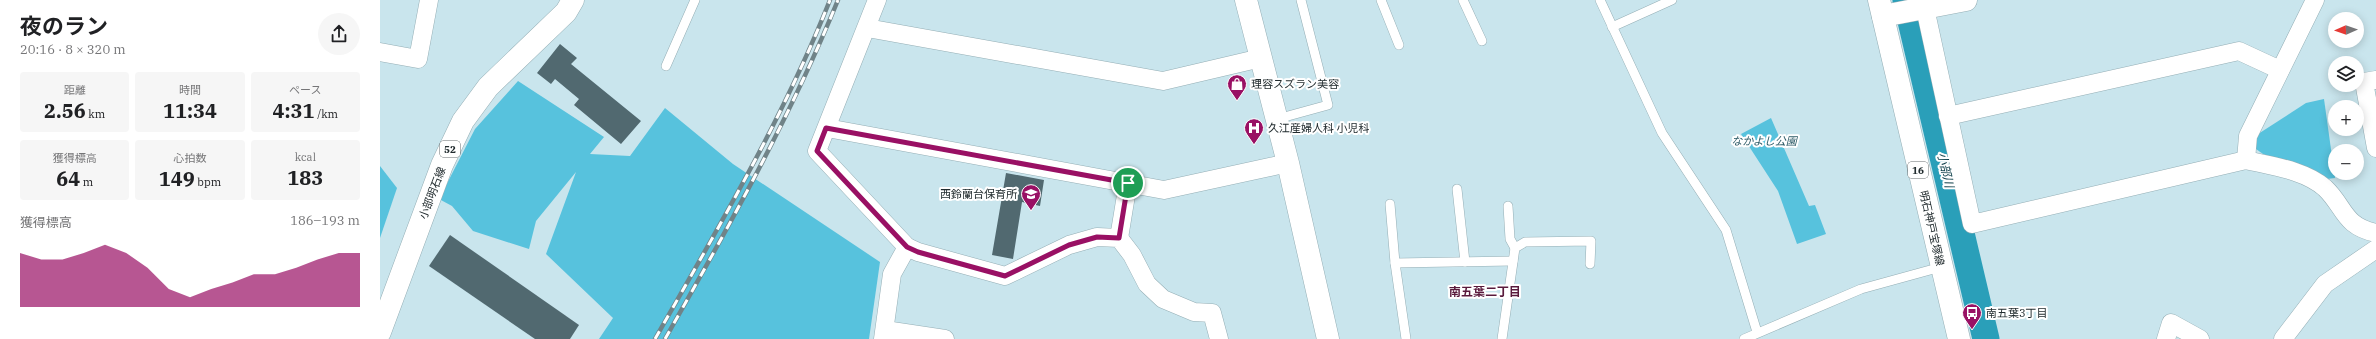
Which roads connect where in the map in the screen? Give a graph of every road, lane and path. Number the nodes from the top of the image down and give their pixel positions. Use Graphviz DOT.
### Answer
graph roads {
  1 [pos="429,0"];
  2 [pos="573,0"];
  3 [pos="695,0"];
  4 [pos="877,0"];
  5 [pos="1246,0"];
  6 [pos="1301,0"];
  7 [pos="1381,0"];
  8 [pos="1463,0"];
  9 [pos="1600,0"];
  10 [pos="1672,0"];
  11 [pos="1966,0"];
  12 [pos="2315,0"];
  13 [pos="1925,8"];
  14 [pos="1886,10"];
  15 [pos="1612,27"];
  16 [pos="867,28"];
  17 [pos="1482,41"];
  18 [pos="1399,45"];
  19 [pos="380,52"];
  20 [pos="1261,58"];
  21 [pos="666,66"];
  22 [pos="2280,70"];
  23 [pos="2376,80"];
  24 [pos="1948,116"];
  25 [pos="1276,119"];
  26 [pos="826,128"];
  27 [pos="2376,148"];
  28 [pos="2246,160"];
  29 [pos="1288,163"];
  30 [pos="1128,183"];
  31 [pos="1457,189"];
  32 [pos="1390,204"];
  33 [pos="1508,206"];
  34 [pos="2376,234"];
  35 [pos="1119,238"];
  36 [pos="907,247"];
  37 [pos="1515,248"];
  38 [pos="2376,249"];
  39 [pos="1513,261"];
  40 [pos="1465,262"];
  41 [pos="1395,263"];
  42 [pos="1590,264"];
  43 [pos="1941,267"];
  44 [pos="380,332"];
  45 [pos="1757,332"];
  46 [pos="884,334"];
  47 [pos="944,339"];
  48 [pos="1219,339"];
  49 [pos="1328,339"];
  50 [pos="1406,339"];
  51 [pos="1502,339"];
  52 [pos="1744,339"];
  53 [pos="1959,339"];
  54 [pos="2166,339"];
  55 [pos="2200,339"];
  56 [pos="2284,339"];
  1 -- 19 [label="street"];
  2 -- 44 [label="main road, 小部明石線 / 52"];
  3 -- 21 [label="lane"];
  4 -- 16 [label="street"];
  5 -- 20 [label="main road"];
  6 -- 25 [label="lane"];
  7 -- 18 [label="lane"];
  8 -- 17 [label="lane"];
  9 -- 15 [label="lane"];
  10 -- 15 [label="lane"];
  11 -- 13 [label="main road"];
  12 -- 22 [label="street"];
  13 -- 14 [label="main road"];
  13 -- 24 [label="street"];
  14 -- 43 [label="main road, 明石神戸宝塚線 / 16"];
  15 -- 45 [label="lane"];
  16 -- 20 [label="street"];
  16 -- 26 [label="street"];
  20 -- 25 [label="main road"];
  22 -- 24 [label="street"];
  22 -- 28 [label="street"];
  23 -- 27 [label="street"];
  24 -- 28 [label="street"];
  25 -- 29 [label="main road"];
  26 -- 30 [label="street"];
  26 -- 36 [label="street"];
  28 -- 34 [label="street"];
  29 -- 30 [label="street"];
  29 -- 49 [label="main road"];
  30 -- 35 [label="street"];
  31 -- 40 [label="lane"];
  32 -- 41 [label="lane"];
  33 -- 37 [label="lane"];
  35 -- 36 [label="street"];
  35 -- 48 [label="street"];
  36 -- 46 [label="street"];
  37 -- 39 [label="lane"];
  37 -- 42 [label="lane"];
  38 -- 56 [label="street"];
  39 -- 40 [label="lane"];
  39 -- 51 [label="lane"];
  40 -- 41 [label="lane"];
  41 -- 50 [label="lane"];
  43 -- 45 [label="lane"];
  43 -- 53 [label="main road, 明石神戸宝塚線 / 16"];
  45 -- 52 [label="lane"];
  46 -- 47 [label="street"];
  54 -- 55 [label="street"];
}
